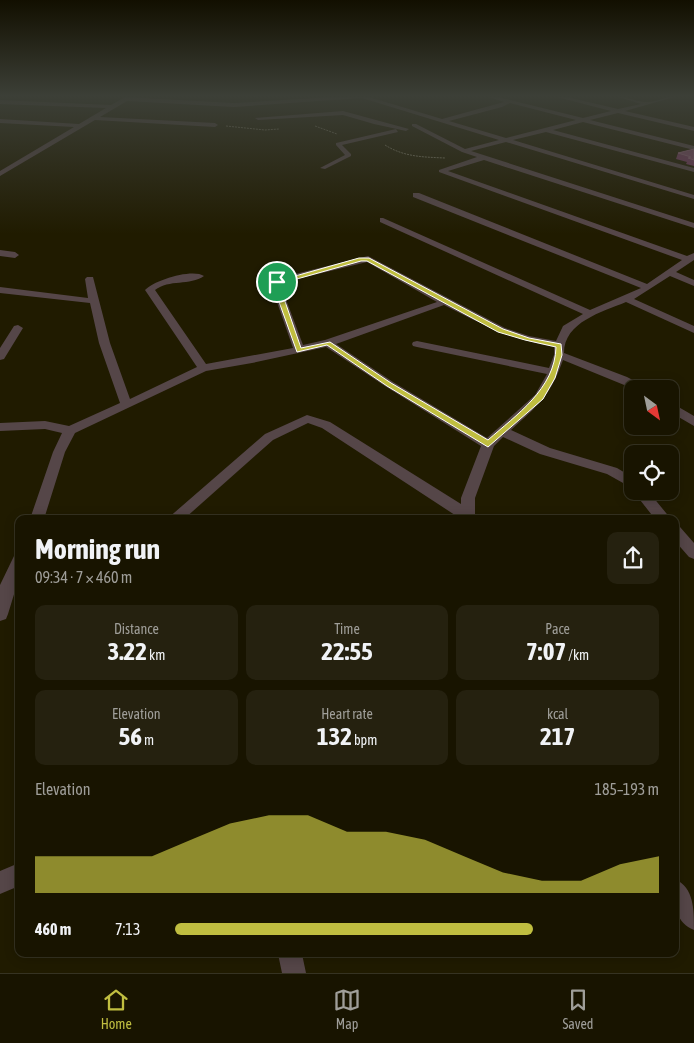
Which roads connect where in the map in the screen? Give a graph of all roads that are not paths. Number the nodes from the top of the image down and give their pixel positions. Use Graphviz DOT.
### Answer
graph roads {
  1 [pos="53,142"];
  2 [pos="343,142"];
  3 [pos="447,142"];
  4 [pos="498,142"];
  5 [pos="515,142"];
  6 [pos="593,142"];
  7 [pos="671,142"];
  8 [pos="694,148"];
  9 [pos="464,151"];
  10 [pos="482,158"];
  11 [pos="0,168"];
  12 [pos="323,168"];
  13 [pos="9,169"];
  14 [pos="694,170"];
  15 [pos="0,174"];
  16 [pos="416,195"];
  17 [pos="694,197"];
  18 [pos="383,220"];
  19 [pos="694,226"];
  20 [pos="0,253"];
  21 [pos="15,255"];
  22 [pos="691,258"];
  23 [pos="670,273"];
  24 [pos="200,276"];
  25 [pos="90,279"];
  26 [pos="694,283"];
  27 [pos="647,287"];
  28 [pos="0,290"];
  29 [pos="627,299"];
  30 [pos="93,301"];
  31 [pos="444,302"];
  32 [pos="590,314"];
  33 [pos="18,328"];
  34 [pos="694,330"];
  35 [pos="328,343"];
  36 [pos="417,344"];
  37 [pos="299,350"];
  38 [pos="559,350"];
  39 [pos="0,357"];
  40 [pos="203,368"];
  41 [pos="553,372"];
  42 [pos="625,380"];
  43 [pos="128,405"];
  44 [pos="679,412"];
  45 [pos="694,422"];
  46 [pos="0,427"];
  47 [pos="70,430"];
  48 [pos="503,432"];
  49 [pos="488,444"];
  50 [pos="624,478"];
  51 [pos="648,500"];
  52 [pos="38,515"];
  53 [pos="179,515"];
  54 [pos="463,515"];
  55 [pos="468,515"];
  56 [pos="661,515"];
  57 [pos="679,536"];
  58 [pos="694,553"];
  59 [pos="13,585"];
  60 [pos="0,614"];
  61 [pos="15,876"];
  62 [pos="0,883"];
  63 [pos="679,896"];
  64 [pos="694,918"];
  65 [pos="291,957"];
  66 [pos="294,973"];
  1 -- 13 [label="street"];
  2 -- 12 [label="street"];
  3 -- 9 [label="street"];
  4 -- 9 [label="street"];
  5 -- 17 [label="street"];
  6 -- 14 [label="street"];
  7 -- 8 [label="street"];
  9 -- 10 [label="street"];
  10 -- 19 [label="street"];
  10 -- 22 [label="street"];
  11 -- 13 [label="street"];
  13 -- 15 [label="street"];
  16 -- 27 [label="street"];
  18 -- 32 [label="street"];
  20 -- 21 [label="street"];
  22 -- 23 [label="street"];
  23 -- 26 [label="street"];
  23 -- 27 [label="street"];
  24 -- 40 [label="street"];
  25 -- 30 [label="street"];
  27 -- 29 [label="street"];
  28 -- 30 [label="street"];
  29 -- 32 [label="street"];
  29 -- 34 [label="street"];
  30 -- 43 [label="street"];
  31 -- 35 [label="street"];
  31 -- 37 [label="street"];
  31 -- 38 [label="street"];
  32 -- 38 [label="street"];
  33 -- 39 [label="street"];
  35 -- 37 [label="street"];
  35 -- 49 [label="street"];
  36 -- 41 [label="street"];
  37 -- 40 [label="street"];
  38 -- 41 [label="street"];
  38 -- 42 [label="street"];
  40 -- 43 [label="street"];
  41 -- 48 [label="street"];
  43 -- 47 [label="street"];
  44 -- 45 [label="street"];
  46 -- 47 [label="street"];
  47 -- 52 [label="street"];
  48 -- 49 [label="street"];
  48 -- 50 [label="street"];
  49 -- 55 [label="street"];
  51 -- 56 [label="street"];
  53 -- 54 [label="street"];
  57 -- 58 [label="street"];
  59 -- 60 [label="street"];
  61 -- 62 [label="street"];
  63 -- 64 [label="street"];
  65 -- 66 [label="street"];
}
